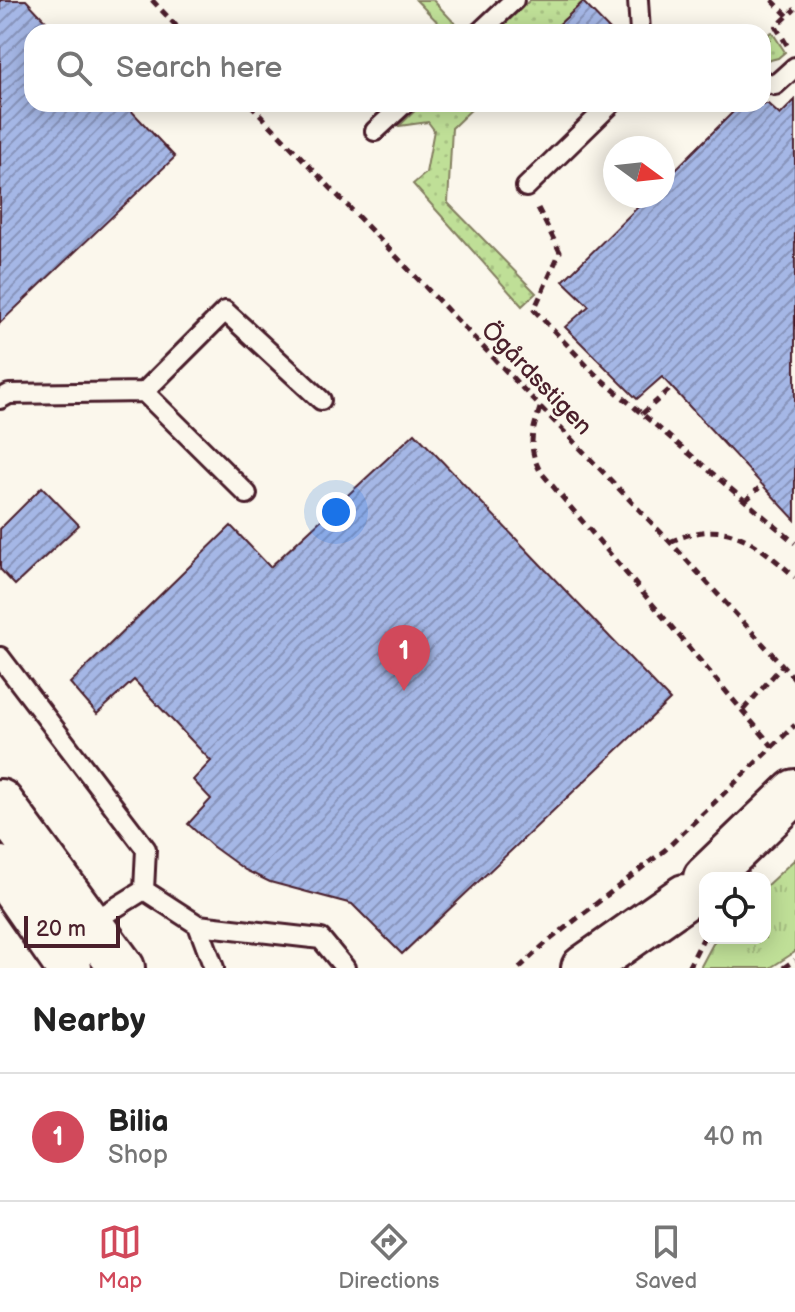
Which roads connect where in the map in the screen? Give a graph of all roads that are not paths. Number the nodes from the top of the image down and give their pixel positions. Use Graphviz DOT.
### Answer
graph roads {
  1 [pos="514,0"];
  2 [pos="638,0"];
  3 [pos="488,24"];
  4 [pos="640,24"];
  5 [pos="795,67"];
  6 [pos="771,84"];
  7 [pos="395,112"];
  8 [pos="603,112"];
  9 [pos="375,131"];
  10 [pos="526,187"];
  11 [pos="144,392"];
  12 [pos="0,399"];
  13 [pos="321,400"];
  14 [pos="247,494"];
  15 [pos="0,657"];
  16 [pos="795,792"];
  17 [pos="0,802"];
  18 [pos="0,869"];
  19 [pos="723,872"];
  20 [pos="144,890"];
  21 [pos="699,898"];
  22 [pos="699,898"];
  23 [pos="198,925"];
  24 [pos="71,943"];
  25 [pos="122,968"];
  26 [pos="214,968"];
  27 [pos="345,968"];
  28 [pos="584,968"];
  29 [pos="624,968"];
  1 -- 3 [label="lane"];
  2 -- 4 [label="lane"];
  5 -- 6 [label="lane"];
  7 -- 9 [label="lane"];
  8 -- 10 [label="lane"];
  11 -- 12 [label="lane"];
  11 -- 13 [label="lane"];
  11 -- 14 [label="lane"];
  15 -- 20 [label="lane"];
  16 -- 19 [label="street"];
  17 -- 24 [label="street"];
  18 -- 24 [label="street"];
  20 -- 23 [label="lane"];
  20 -- 24 [label="lane"];
  21 -- 28 [label="street"];
  22 -- 29 [label="street"];
  23 -- 26 [label="lane"];
  23 -- 27 [label="lane"];
  24 -- 25 [label="street"];
}
